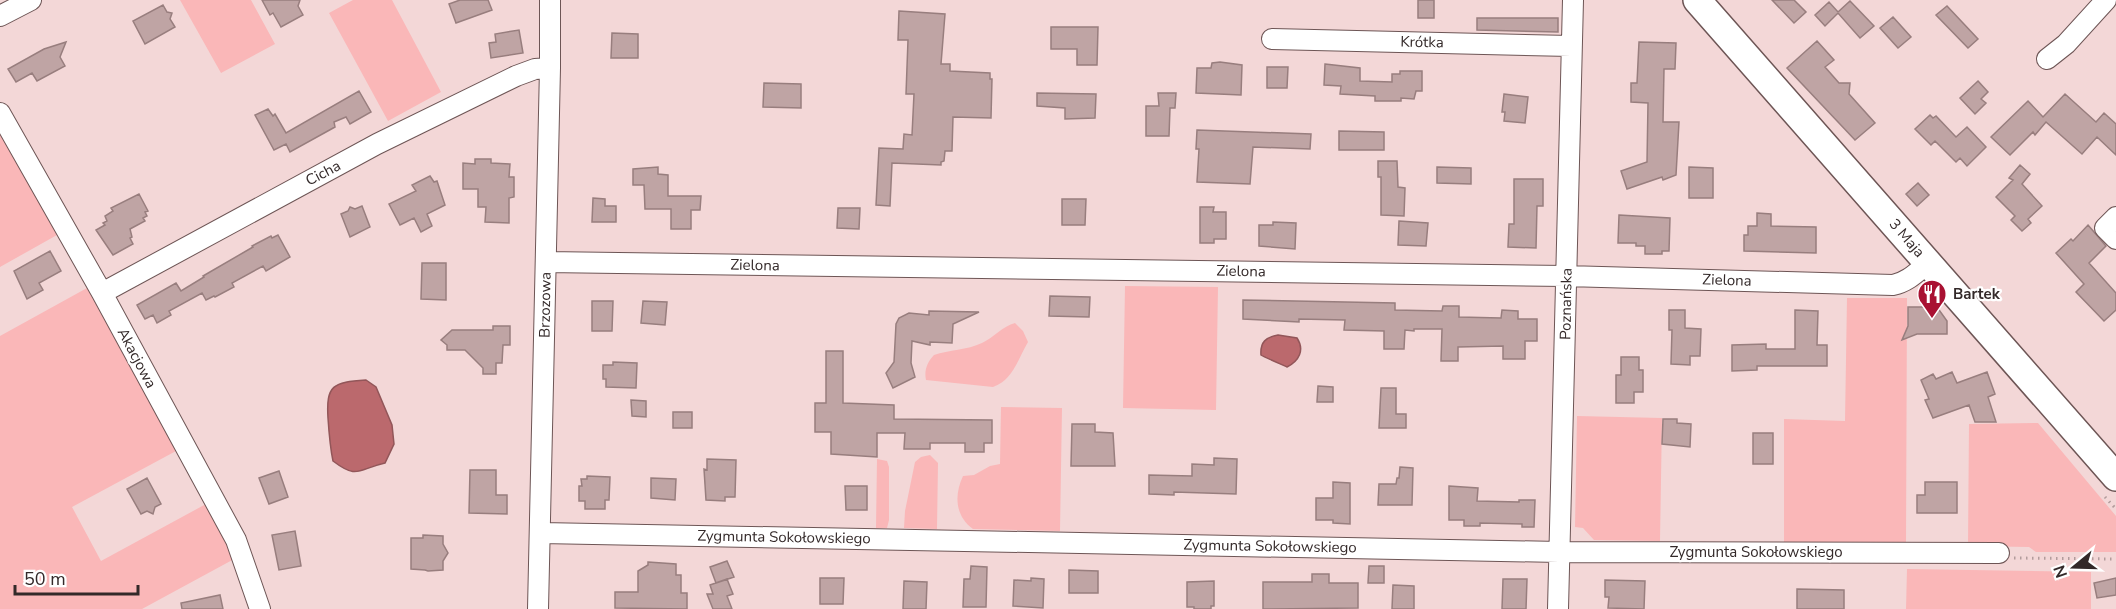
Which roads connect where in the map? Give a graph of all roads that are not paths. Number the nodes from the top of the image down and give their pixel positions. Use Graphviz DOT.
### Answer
graph roads {
  1 [pos="31,0"];
  2 [pos="550,0"];
  3 [pos="1573,0"];
  4 [pos="1697,0"];
  5 [pos="2106,0"];
  6 [pos="0,16"];
  7 [pos="1272,39"];
  8 [pos="1571,46"];
  9 [pos="2047,59"];
  10 [pos="550,68"];
  11 [pos="0,113"];
  12 [pos="2116,217"];
  13 [pos="2116,239"];
  14 [pos="546,262"];
  15 [pos="1928,263"];
  16 [pos="1566,276"];
  17 [pos="102,292"];
  18 [pos="2116,477"];
  19 [pos="541,533"];
  20 [pos="1559,552"];
  21 [pos="1995,553"];
  22 [pos="260,609"];
  23 [pos="538,609"];
  24 [pos="1558,609"];
  1 -- 6 [label="street"];
  2 -- 10 [label="street, Brzozowa"];
  3 -- 8 [label="street, Poznańska"];
  4 -- 15 [label="street, 3 Maja"];
  5 -- 9 [label="street"];
  7 -- 8 [label="street, Krótka"];
  8 -- 16 [label="street, Poznańska"];
  10 -- 14 [label="street, Brzozowa"];
  10 -- 17 [label="street, Cicha"];
  11 -- 17 [label="street, Akacjowa"];
  12 -- 13 [label="street"];
  14 -- 16 [label="street, Zielona"];
  14 -- 19 [label="street, Brzozowa"];
  15 -- 16 [label="street, Zielona"];
  15 -- 18 [label="street, 3 Maja"];
  16 -- 20 [label="street, Poznańska"];
  17 -- 22 [label="street, Akacjowa"];
  19 -- 20 [label="street, Zygmunta Sokołowskiego"];
  19 -- 23 [label="street, Brzozowa"];
  20 -- 21 [label="street, Zygmunta Sokołowskiego"];
  20 -- 24 [label="street, Poznańska"];
}
